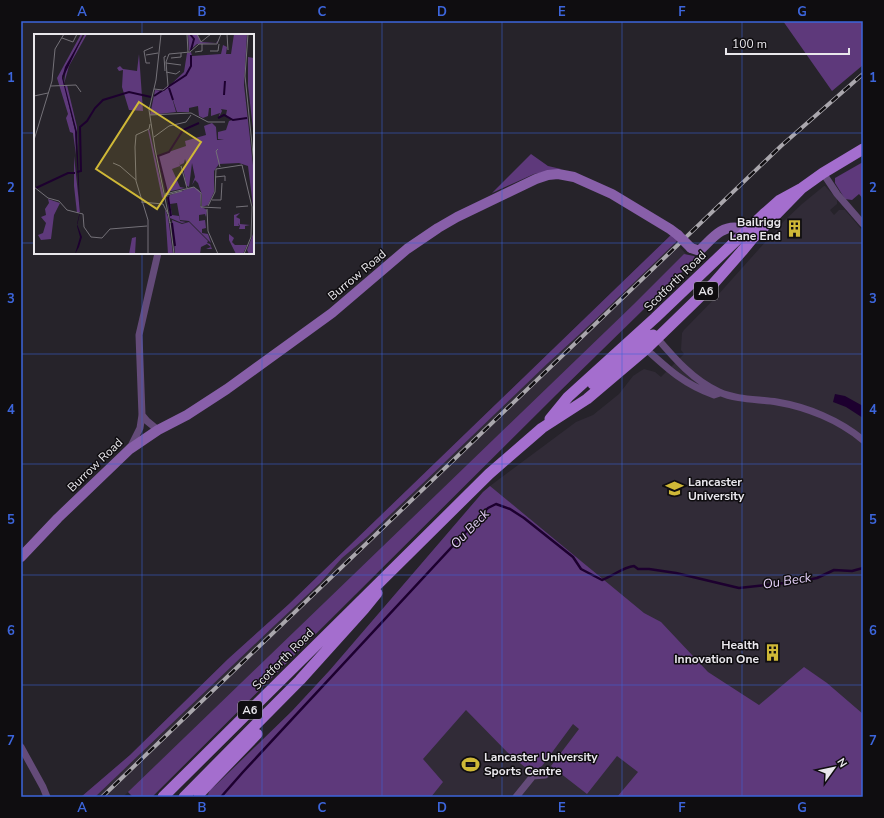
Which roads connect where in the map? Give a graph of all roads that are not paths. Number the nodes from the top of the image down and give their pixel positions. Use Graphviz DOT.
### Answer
graph roads {
  1 [pos="863,149"];
  2 [pos="823,173"];
  3 [pos="863,224"];
  4 [pos="748,236"];
  5 [pos="158,254"];
  6 [pos="657,338"];
  7 [pos="643,340"];
  8 [pos="720,393"];
  9 [pos="142,415"];
  10 [pos="542,428"];
  11 [pos="158,430"];
  12 [pos="863,440"];
  13 [pos="130,449"];
  14 [pos="21,557"];
  15 [pos="406,557"];
  16 [pos="364,610"];
  17 [pos="21,747"];
  18 [pos="545,775"];
  19 [pos="165,795"];
  20 [pos="47,797"];
  21 [pos="184,797"];
  22 [pos="199,797"];
  23 [pos="516,797"];
  1 -- 2 [label="main road, Scotforth Road / A6"];
  2 -- 3 [label="street"];
  2 -- 4 [label="main road, Scotforth Road / A6"];
  4 -- 6 [label="main road, Scotforth Road / A6"];
  4 -- 7 [label="main road, Scotforth Road / A6"];
  4 -- 11 [label="street, Burrow Road, bridge"];
  5 -- 9 [label="street"];
  6 -- 7 [label="main road, Scotforth Road / A6"];
  6 -- 8 [label="street"];
  7 -- 8 [label="street"];
  7 -- 10 [label="main road, Scotforth Road / A6"];
  7 -- 10 [label="main road, Scotforth Road / A6"];
  8 -- 12 [label="street"];
  9 -- 11 [label="street"];
  9 -- 13 [label="street"];
  10 -- 15 [label="main road, Scotforth Road / A6"];
  11 -- 13 [label="street, Burrow Road"];
  13 -- 14 [label="street, Burrow Road"];
  15 -- 16 [label="main road, Scotforth Road / A6"];
  15 -- 19 [label="main road, Scotforth Road / A6"];
  16 -- 21 [label="main road, Scotforth Road / A6"];
  16 -- 22 [label="main road"];
  17 -- 20 [label="street"];
  18 -- 23 [label="street"];
  19 -- 21 [label="main road"];
}
